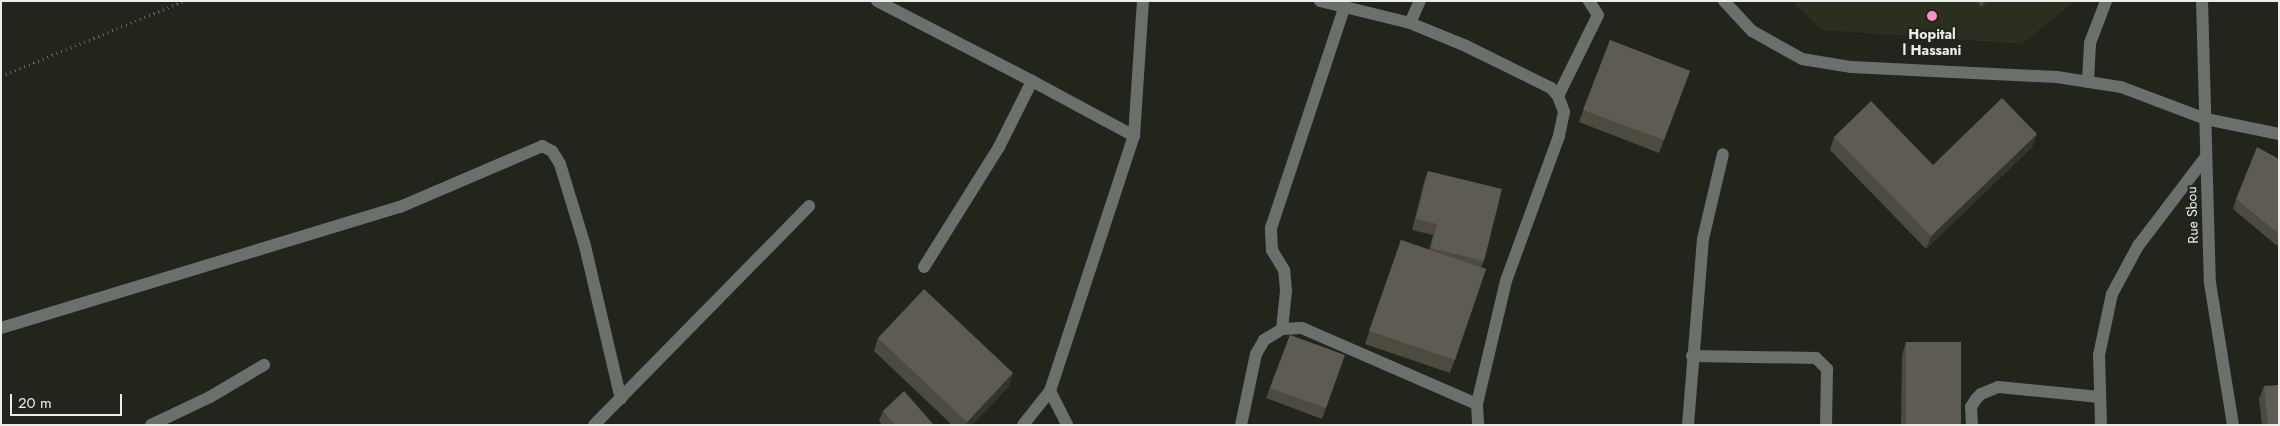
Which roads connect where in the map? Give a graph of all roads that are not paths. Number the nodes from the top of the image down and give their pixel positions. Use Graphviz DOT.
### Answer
graph roads {
  1 [pos="877,1"];
  2 [pos="1142,1"];
  3 [pos="1320,1"];
  4 [pos="1420,1"];
  5 [pos="1589,1"];
  6 [pos="1724,1"];
  7 [pos="2106,1"];
  8 [pos="2202,1"];
  9 [pos="1345,6"];
  10 [pos="1410,23"];
  11 [pos="1032,81"];
  12 [pos="2088,82"];
  13 [pos="1558,96"];
  14 [pos="2206,119"];
  15 [pos="2279,134"];
  16 [pos="1134,136"];
  17 [pos="1723,154"];
  18 [pos="2205,158"];
  19 [pos="809,206"];
  20 [pos="924,267"];
  21 [pos="1,328"];
  22 [pos="1282,329"];
  23 [pos="1692,356"];
  24 [pos="264,365"];
  25 [pos="1050,390"];
  26 [pos="2100,397"];
  27 [pos="621,399"];
  28 [pos="1477,404"];
  29 [pos="151,425"];
  30 [pos="594,425"];
  31 [pos="1023,425"];
  32 [pos="1067,425"];
  33 [pos="1241,425"];
  34 [pos="1478,425"];
  35 [pos="1688,425"];
  36 [pos="1826,425"];
  37 [pos="1972,425"];
  38 [pos="2101,425"];
  39 [pos="2233,425"];
  1 -- 11 [label="street"];
  2 -- 16 [label="street"];
  3 -- 9 [label="street"];
  4 -- 10 [label="street"];
  5 -- 13 [label="street"];
  6 -- 12 [label="street"];
  7 -- 12 [label="street"];
  8 -- 14 [label="street, Rue Sbou"];
  9 -- 10 [label="street"];
  9 -- 22 [label="street"];
  10 -- 13 [label="street"];
  11 -- 16 [label="street"];
  11 -- 20 [label="street"];
  12 -- 14 [label="street"];
  13 -- 28 [label="street"];
  14 -- 15 [label="street"];
  14 -- 18 [label="street, Rue Sbou"];
  16 -- 25 [label="street"];
  17 -- 23 [label="street"];
  18 -- 26 [label="street"];
  18 -- 39 [label="street, Rue Sbou"];
  19 -- 27 [label="street"];
  21 -- 27 [label="street"];
  22 -- 28 [label="street"];
  22 -- 33 [label="street"];
  23 -- 35 [label="street"];
  23 -- 36 [label="street"];
  24 -- 29 [label="street"];
  25 -- 31 [label="street"];
  25 -- 32 [label="street"];
  26 -- 37 [label="street"];
  26 -- 38 [label="street"];
  27 -- 30 [label="street"];
  28 -- 34 [label="street"];
}
